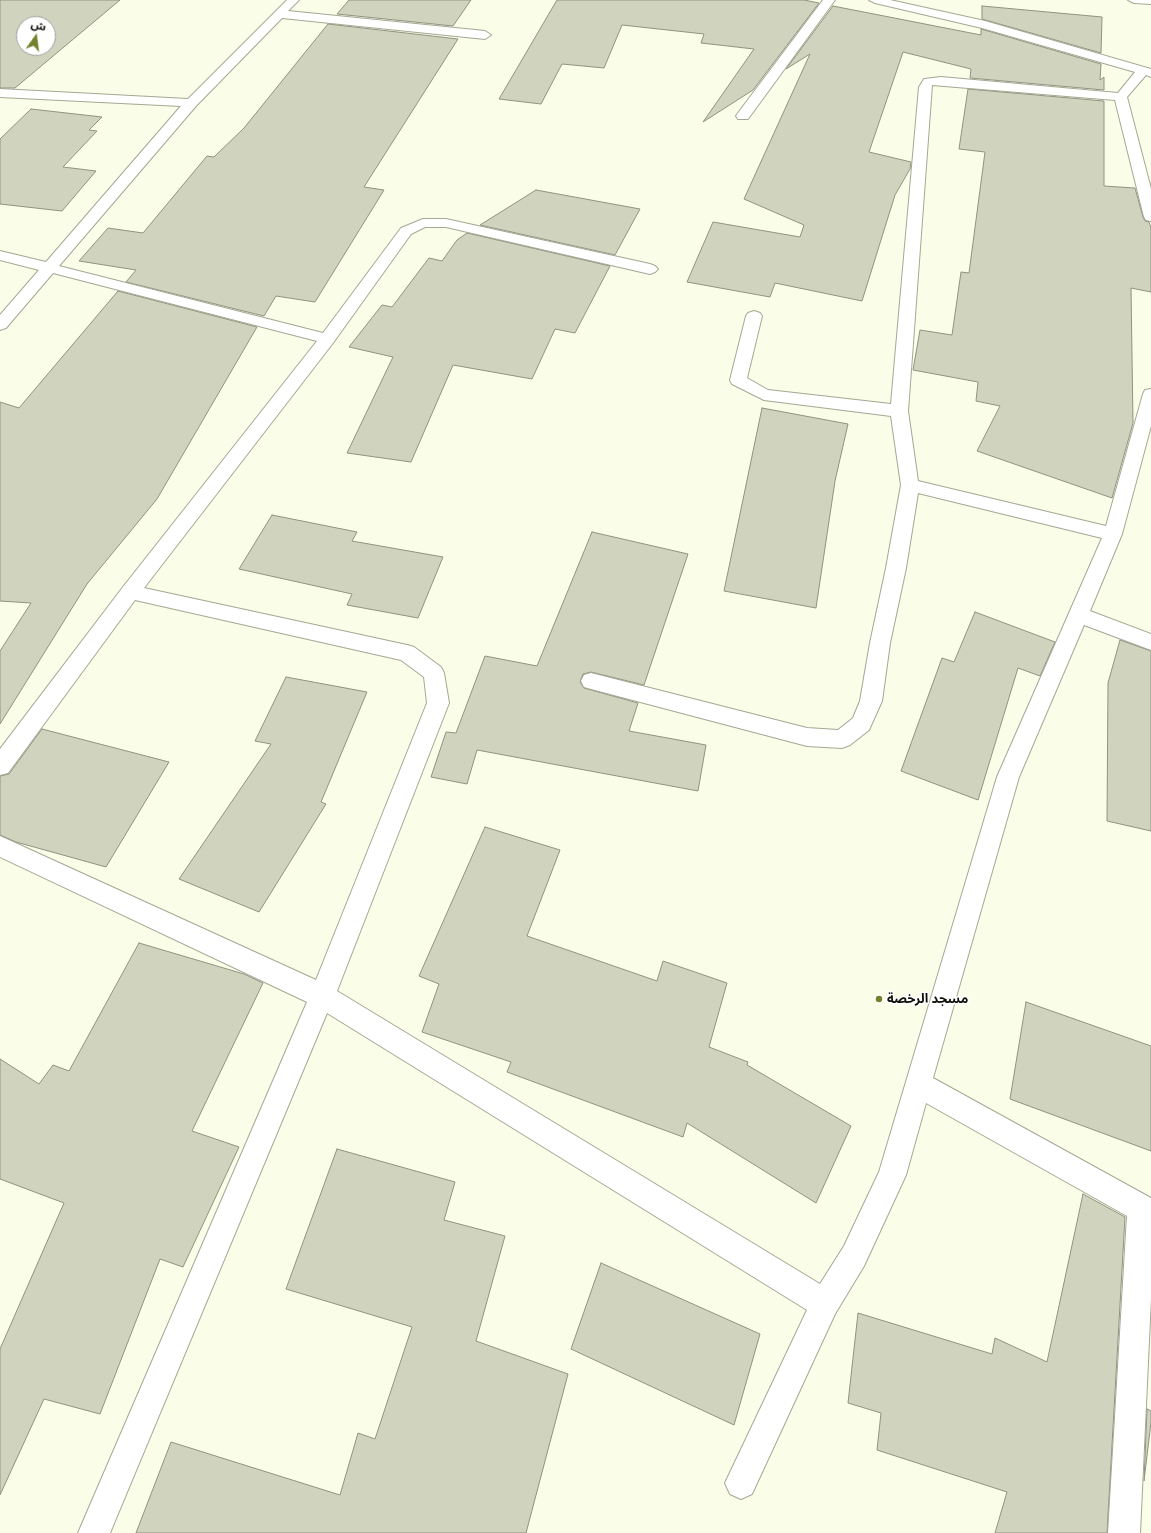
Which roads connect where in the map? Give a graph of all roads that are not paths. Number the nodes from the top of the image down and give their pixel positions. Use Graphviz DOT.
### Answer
graph roads {
  1 [pos="293,0"];
  2 [pos="829,0"];
  3 [pos="874,0"];
  4 [pos="1134,0"];
  5 [pos="1151,1"];
  6 [pos="279,14"];
  7 [pos="485,35"];
  8 [pos="1147,72"];
  9 [pos="0,93"];
  10 [pos="1121,97"];
  11 [pos="191,103"];
  12 [pos="743,116"];
  13 [pos="1151,217"];
  14 [pos="0,255"];
  15 [pos="50,267"];
  16 [pos="650,269"];
  17 [pos="754,316"];
  18 [pos="0,325"];
  19 [pos="327,339"];
  20 [pos="1151,394"];
  21 [pos="898,411"];
  22 [pos="910,485"];
  23 [pos="1113,534"];
  24 [pos="130,592"];
  25 [pos="1078,615"];
  26 [pos="1151,642"];
  27 [pos="591,682"];
  28 [pos="0,766"];
  29 [pos="0,846"];
  30 [pos="322,996"];
  31 [pos="918,1084"];
  32 [pos="1146,1210"];
  33 [pos="825,1304"];
  34 [pos="741,1483"];
  35 [pos="94,1533"];
  36 [pos="1124,1533"];
  1 -- 6 [label="street"];
  2 -- 12 [label="street"];
  3 -- 8 [label="street"];
  4 -- 5 [label="street"];
  6 -- 7 [label="street"];
  6 -- 11 [label="street"];
  8 -- 10 [label="street"];
  9 -- 11 [label="street"];
  10 -- 13 [label="street"];
  10 -- 21 [label="street"];
  11 -- 15 [label="street"];
  14 -- 15 [label="street"];
  15 -- 18 [label="street"];
  15 -- 19 [label="street"];
  16 -- 19 [label="street"];
  17 -- 21 [label="street"];
  19 -- 24 [label="street"];
  20 -- 23 [label="street"];
  21 -- 22 [label="street"];
  22 -- 23 [label="street"];
  22 -- 27 [label="street"];
  23 -- 25 [label="street"];
  24 -- 28 [label="street"];
  24 -- 30 [label="street"];
  25 -- 26 [label="street"];
  25 -- 31 [label="street"];
  29 -- 30 [label="street"];
  30 -- 33 [label="street"];
  30 -- 35 [label="street"];
  31 -- 32 [label="street"];
  31 -- 33 [label="street"];
  32 -- 36 [label="street"];
  33 -- 34 [label="street"];
}
